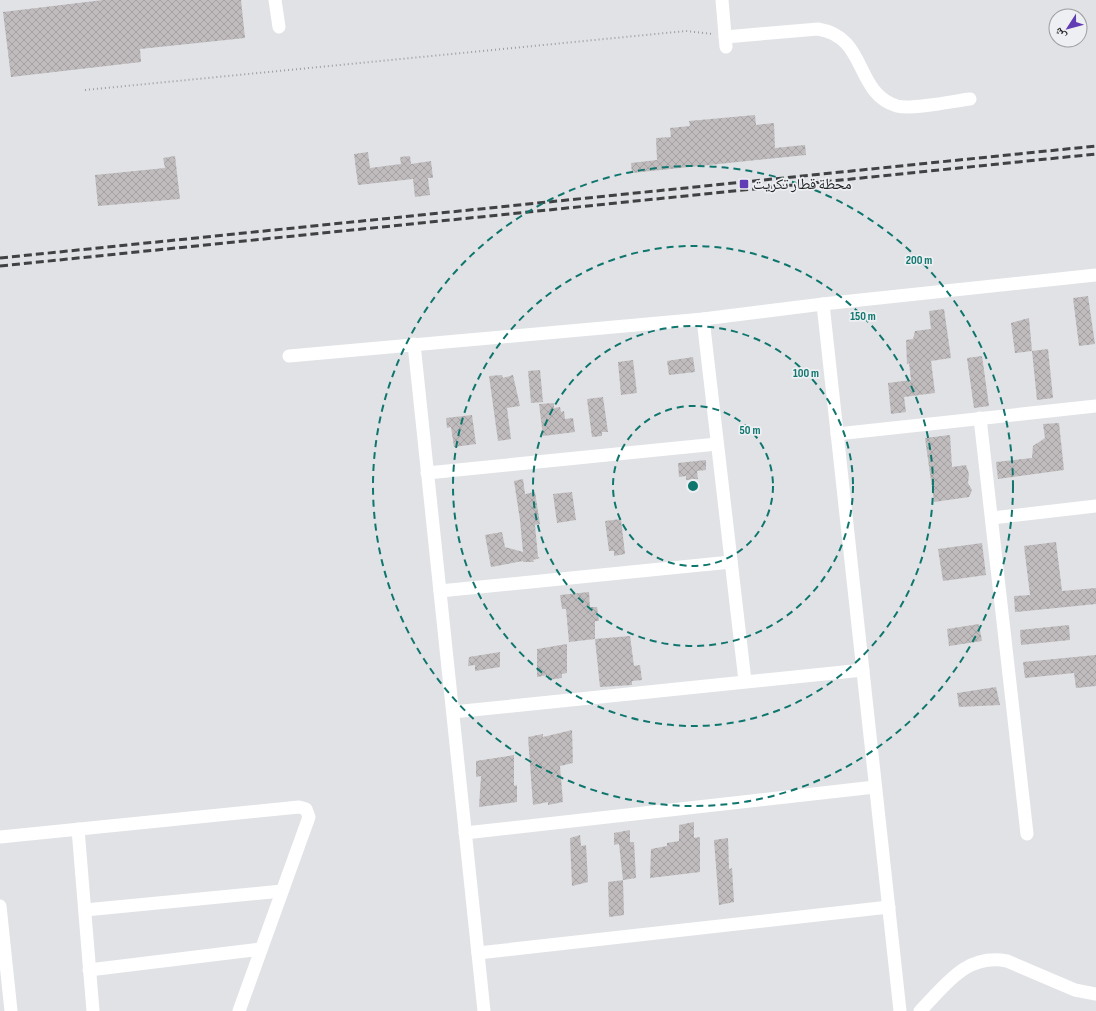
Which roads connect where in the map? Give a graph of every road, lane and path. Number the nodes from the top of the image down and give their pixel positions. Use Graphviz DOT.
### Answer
graph roads {
  1 [pos="276,0"];
  2 [pos="722,0"];
  3 [pos="279,27"];
  4 [pos="726,42"];
  5 [pos="85,90"];
  6 [pos="970,99"];
  7 [pos="1096,275"];
  8 [pos="823,304"];
  9 [pos="703,319"];
  10 [pos="414,344"];
  11 [pos="289,356"];
  12 [pos="1096,406"];
  13 [pos="980,418"];
  14 [pos="838,434"];
  15 [pos="717,444"];
  16 [pos="427,473"];
  17 [pos="1096,506"];
  18 [pos="992,518"];
  19 [pos="731,562"];
  20 [pos="440,591"];
  21 [pos="863,670"];
  22 [pos="745,681"];
  23 [pos="453,712"];
  24 [pos="875,787"];
  25 [pos="78,829"];
  26 [pos="465,833"];
  27 [pos="1028,834"];
  28 [pos="0,837"];
  29 [pos="282,891"];
  30 [pos="889,906"];
  31 [pos="85,910"];
  32 [pos="0,914"];
  33 [pos="261,949"];
  34 [pos="478,953"];
  35 [pos="89,970"];
  36 [pos="1096,994"];
  37 [pos="5,997"];
  38 [pos="11,1011"];
  39 [pos="93,1011"];
  40 [pos="239,1011"];
  41 [pos="484,1011"];
  42 [pos="900,1011"];
  43 [pos="920,1011"];
  1 -- 3 [label="street"];
  2 -- 4 [label="street"];
  4 -- 5 [label="path"];
  4 -- 6 [label="street"];
  7 -- 8 [label="street"];
  8 -- 9 [label="street"];
  8 -- 14 [label="street"];
  9 -- 10 [label="street"];
  9 -- 15 [label="street"];
  10 -- 11 [label="street"];
  10 -- 16 [label="street"];
  12 -- 13 [label="street"];
  13 -- 14 [label="street"];
  13 -- 18 [label="street"];
  14 -- 21 [label="street"];
  15 -- 16 [label="street"];
  15 -- 19 [label="street"];
  16 -- 20 [label="street"];
  17 -- 18 [label="street"];
  18 -- 27 [label="street"];
  19 -- 20 [label="street"];
  19 -- 22 [label="street"];
  20 -- 23 [label="street"];
  21 -- 22 [label="street"];
  21 -- 24 [label="street"];
  22 -- 23 [label="street"];
  23 -- 26 [label="street"];
  24 -- 26 [label="street"];
  24 -- 30 [label="street"];
  25 -- 28 [label="street"];
  25 -- 29 [label="street"];
  25 -- 31 [label="street"];
  26 -- 34 [label="street"];
  29 -- 31 [label="street"];
  29 -- 33 [label="street"];
  30 -- 34 [label="street"];
  30 -- 42 [label="street"];
  31 -- 35 [label="street"];
  32 -- 37 [label="street"];
  33 -- 35 [label="street"];
  33 -- 40 [label="street"];
  34 -- 41 [label="street"];
  35 -- 39 [label="street"];
  36 -- 43 [label="street"];
  37 -- 38 [label="street"];
}
